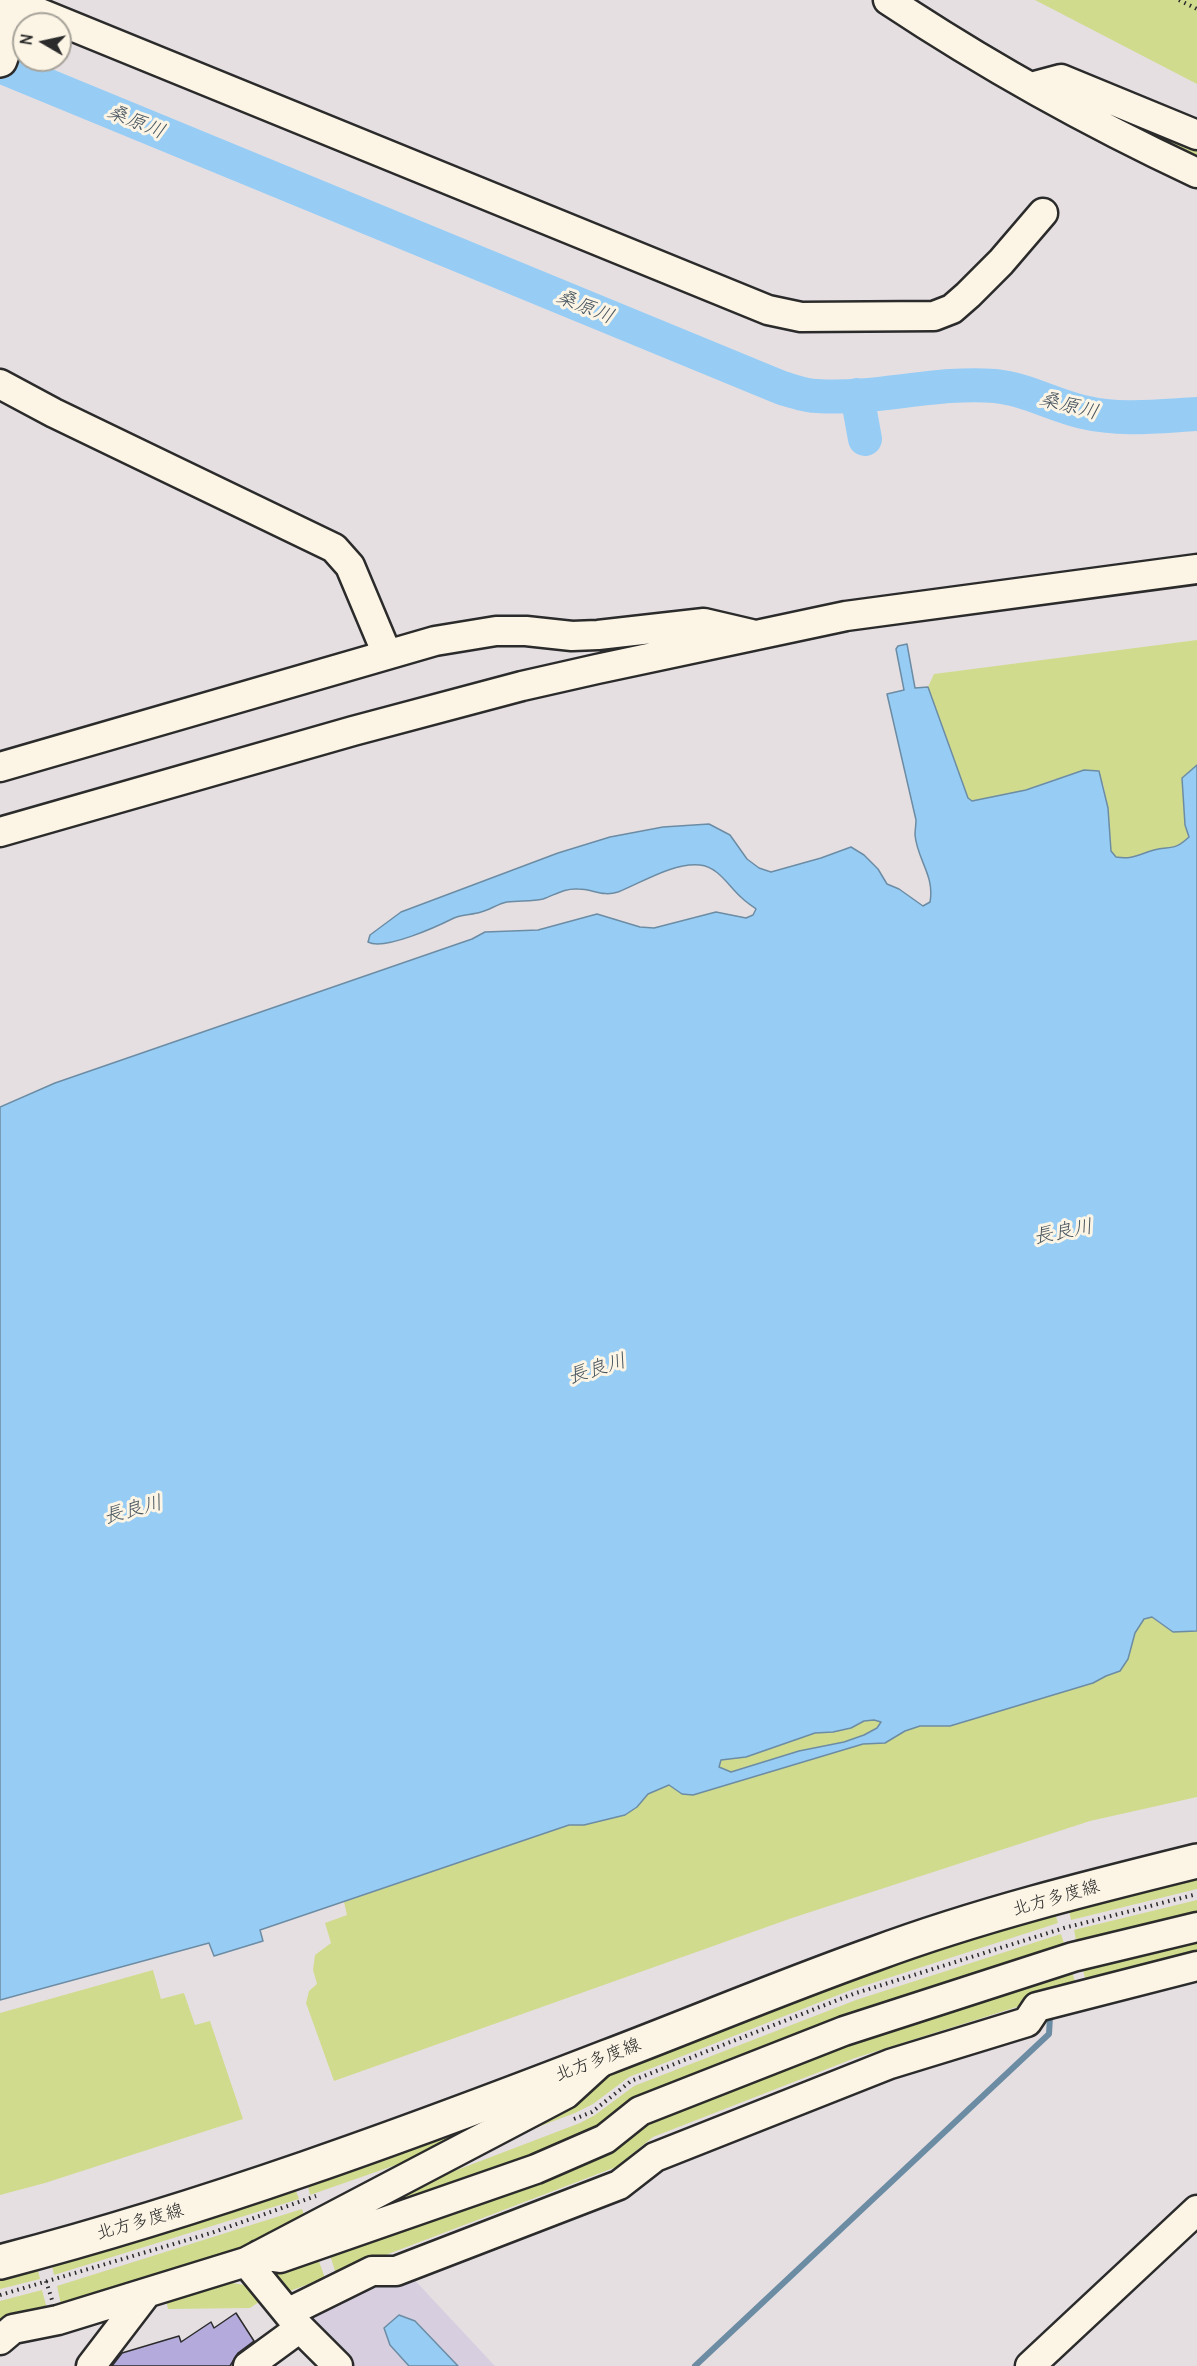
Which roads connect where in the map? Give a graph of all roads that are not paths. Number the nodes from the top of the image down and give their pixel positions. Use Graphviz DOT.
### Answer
graph roads {
  1 [pos="888,0"];
  2 [pos="16,5"];
  3 [pos="0,60"];
  4 [pos="1031,87"];
  5 [pos="1197,135"];
  6 [pos="1197,173"];
  7 [pos="1043,213"];
  8 [pos="0,384"];
  9 [pos="1197,569"];
  10 [pos="759,636"];
  11 [pos="387,654"];
  12 [pos="0,767"];
  13 [pos="0,832"];
  14 [pos="1197,1861"];
  15 [pos="1197,1927"];
  16 [pos="1197,1966"];
  17 [pos="605,2058"];
  18 [pos="1197,2210"];
  19 [pos="252,2259"];
  20 [pos="0,2262"];
  21 [pos="146,2294"];
  22 [pos="295,2320"];
  23 [pos="4,2333"];
  24 [pos="91,2366"];
  25 [pos="248,2366"];
  26 [pos="338,2366"];
  27 [pos="1030,2366"];
  1 -- 4 [label="street"];
  2 -- 3 [label="main road"];
  2 -- 7 [label="street"];
  4 -- 5 [label="street"];
  4 -- 6 [label="street"];
  8 -- 11 [label="street"];
  9 -- 10 [label="street"];
  10 -- 11 [label="street"];
  10 -- 13 [label="street"];
  11 -- 12 [label="street"];
  14 -- 17 [label="main road, 北方多度線"];
  15 -- 19 [label="street"];
  16 -- 22 [label="street"];
  17 -- 19 [label="street"];
  17 -- 20 [label="main road, 北方多度線"];
  18 -- 27 [label="street"];
  19 -- 21 [label="street"];
  19 -- 22 [label="street"];
  21 -- 23 [label="street"];
  21 -- 24 [label="street"];
  22 -- 25 [label="street"];
  22 -- 26 [label="street"];
}
